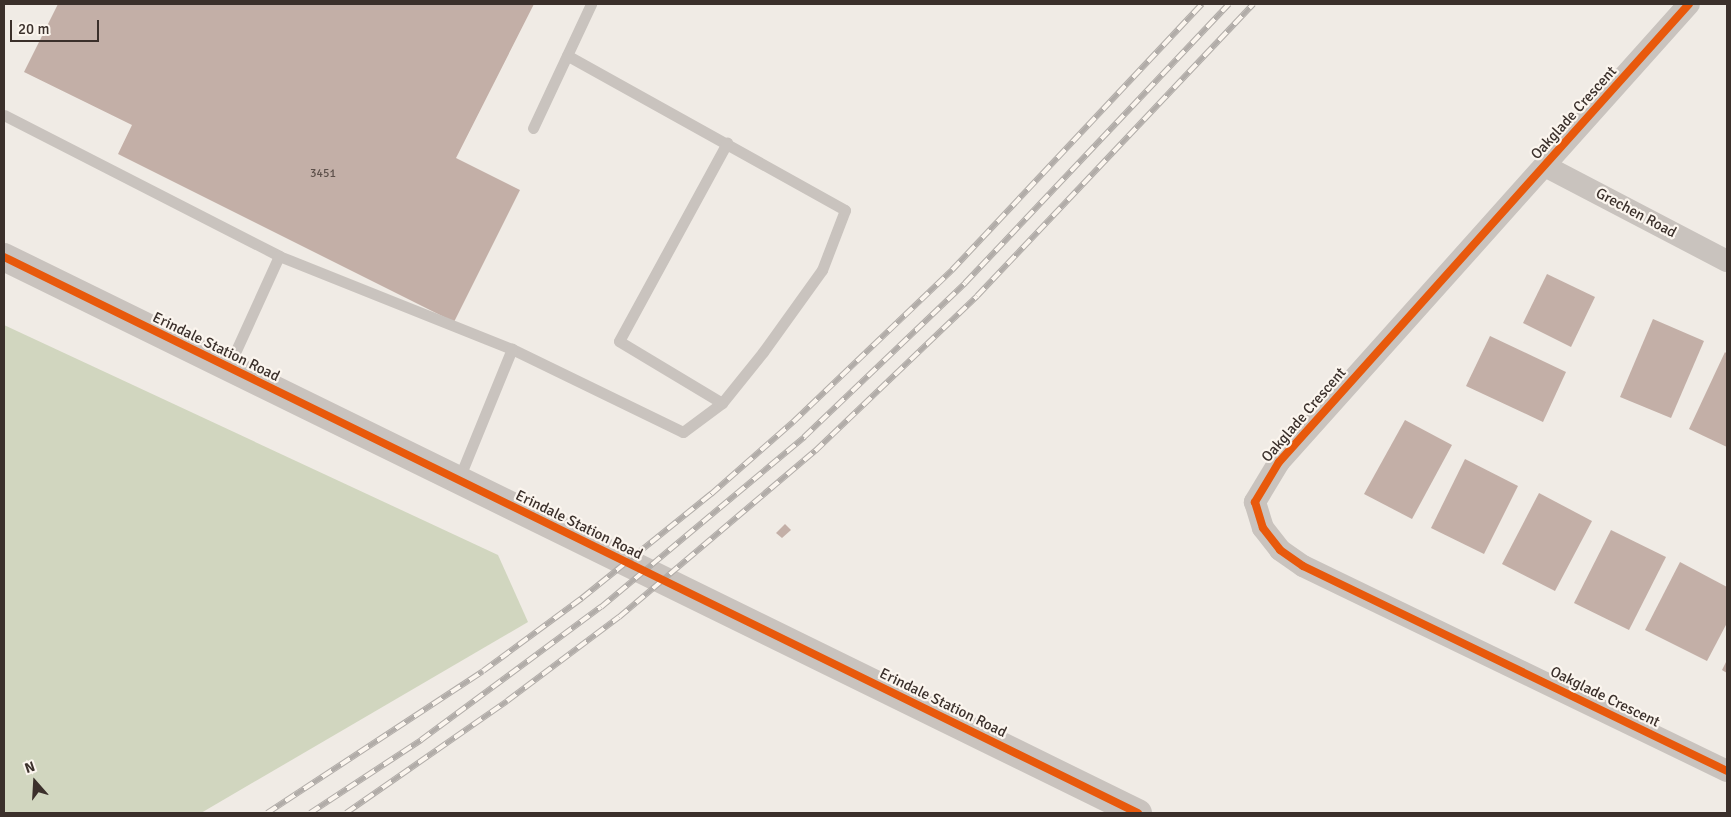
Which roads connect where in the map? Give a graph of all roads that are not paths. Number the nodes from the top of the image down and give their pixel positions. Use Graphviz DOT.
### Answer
graph roads {
  1 [pos="591,4"];
  2 [pos="1689,4"];
  3 [pos="567,55"];
  4 [pos="4,115"];
  5 [pos="532,128"];
  6 [pos="727,144"];
  7 [pos="1546,166"];
  8 [pos="279,256"];
  9 [pos="5,260"];
  10 [pos="1727,261"];
  11 [pos="512,348"];
  12 [pos="228,368"];
  13 [pos="722,402"];
  14 [pos="458,481"];
  15 [pos="1727,772"];
  16 [pos="1138,813"];
  1 -- 3 [label="lane"];
  2 -- 7 [label="street, Oakglade Crescent"];
  3 -- 5 [label="lane"];
  3 -- 6 [label="lane"];
  4 -- 8 [label="lane"];
  6 -- 13 [label="lane"];
  6 -- 13 [label="lane"];
  7 -- 10 [label="street, Grechen Road"];
  7 -- 15 [label="street, Oakglade Crescent"];
  8 -- 11 [label="lane"];
  8 -- 12 [label="lane"];
  9 -- 12 [label="street, Erindale Station Road"];
  11 -- 13 [label="lane"];
  11 -- 14 [label="lane"];
  12 -- 14 [label="street, Erindale Station Road"];
  14 -- 16 [label="street, Erindale Station Road"];
}
